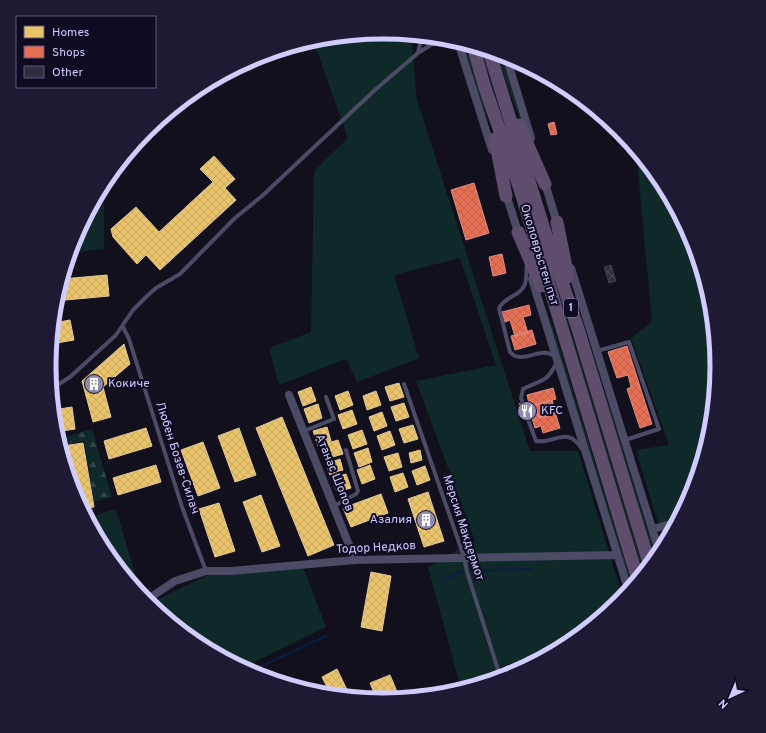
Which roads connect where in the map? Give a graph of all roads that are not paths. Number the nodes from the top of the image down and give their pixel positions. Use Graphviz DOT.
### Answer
graph roads {
  1 [pos="421,42"];
  2 [pos="434,43"];
  3 [pos="460,48"];
  4 [pos="475,52"];
  5 [pos="418,53"];
  6 [pos="491,57"];
  7 [pos="509,64"];
  8 [pos="494,67"];
  9 [pos="485,88"];
  10 [pos="545,184"];
  11 [pos="506,196"];
  12 [pos="557,222"];
  13 [pos="518,232"];
  14 [pos="527,262"];
  15 [pos="577,326"];
  16 [pos="123,327"];
  17 [pos="565,339"];
  18 [pos="597,351"];
  19 [pos="557,360"];
  20 [pos="404,384"];
  21 [pos="56,386"];
  22 [pos="289,395"];
  23 [pos="326,397"];
  24 [pos="523,403"];
  25 [pos="526,414"];
  26 [pos="304,431"];
  27 [pos="625,440"];
  28 [pos="346,450"];
  29 [pos="586,457"];
  30 [pos="334,506"];
  31 [pos="670,524"];
  32 [pos="652,529"];
  33 [pos="657,545"];
  34 [pos="617,554"];
  35 [pos="464,557"];
  36 [pos="648,559"];
  37 [pos="355,560"];
  38 [pos="206,571"];
  39 [pos="636,574"];
  40 [pos="627,585"];
  41 [pos="150,597"];
  42 [pos="499,673"];
  1 -- 5 [label="lane"];
  2 -- 5 [label="lane"];
  3 -- 11 [label="street"];
  4 -- 9 [label="highway, Околовръстен път / 1"];
  5 -- 16 [label="lane"];
  6 -- 8 [label="highway, Околовръстен път / 1"];
  7 -- 10 [label="street"];
  8 -- 10 [label="highway"];
  8 -- 15 [label="highway, Околовръстен път / 1"];
  9 -- 11 [label="highway"];
  9 -- 17 [label="highway, Околовръстен път / 1"];
  10 -- 12 [label="street"];
  11 -- 13 [label="street"];
  12 -- 15 [label="highway"];
  12 -- 18 [label="street"];
  13 -- 14 [label="street"];
  13 -- 17 [label="highway"];
  14 -- 19 [label="street"];
  14 -- 19 [label="lane"];
  15 -- 36 [label="highway, Околовръстен път / 1"];
  16 -- 21 [label="lane"];
  16 -- 38 [label="lane, Любен Бозев-Силач"];
  17 -- 39 [label="highway, Околовръстен път / 1"];
  18 -- 27 [label="street"];
  18 -- 27 [label="lane"];
  19 -- 24 [label="lane"];
  19 -- 29 [label="street"];
  20 -- 35 [label="lane, Мерсия Макдермот"];
  22 -- 26 [label="street, Атанас Шопов"];
  23 -- 26 [label="lane"];
  25 -- 29 [label="lane"];
  26 -- 30 [label="street, Атанас Шопов"];
  27 -- 32 [label="street"];
  28 -- 30 [label="lane"];
  29 -- 34 [label="street"];
  30 -- 37 [label="street, Атанас Шопов"];
  31 -- 32 [label="street"];
  32 -- 33 [label="street"];
  34 -- 35 [label="street, Тодор Недков"];
  34 -- 40 [label="street"];
  35 -- 37 [label="street, Тодор Недков"];
  35 -- 42 [label="lane, Мерсия Макдермот"];
  37 -- 38 [label="street, Тодор Недков"];
  38 -- 41 [label="street, Тодор Недков"];
}
